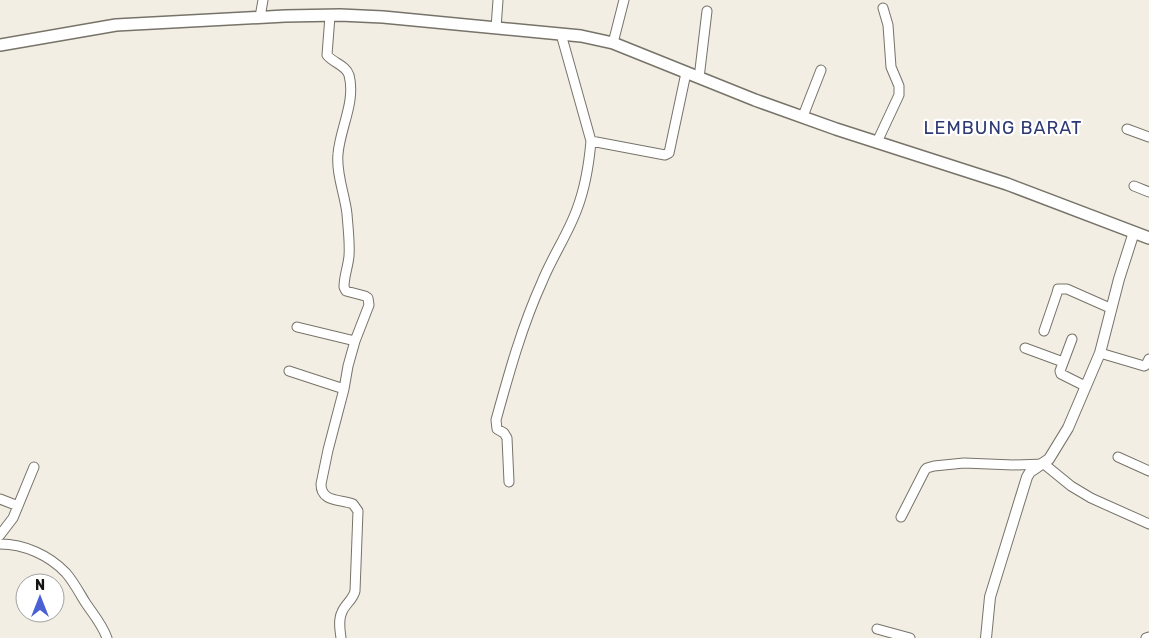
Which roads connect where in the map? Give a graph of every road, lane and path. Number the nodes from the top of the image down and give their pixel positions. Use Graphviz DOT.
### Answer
graph roads {
  1 [pos="263,0"];
  2 [pos="498,0"];
  3 [pos="624,0"];
  4 [pos="883,8"];
  5 [pos="707,11"];
  6 [pos="330,16"];
  7 [pos="260,17"];
  8 [pos="496,28"];
  9 [pos="561,34"];
  10 [pos="613,43"];
  11 [pos="0,45"];
  12 [pos="821,70"];
  13 [pos="686,73"];
  14 [pos="699,78"];
  15 [pos="802,116"];
  16 [pos="1127,129"];
  17 [pos="1149,137"];
  18 [pos="591,142"];
  19 [pos="877,142"];
  20 [pos="1134,186"];
  21 [pos="1149,192"];
  22 [pos="1134,232"];
  23 [pos="1149,238"];
  24 [pos="1110,308"];
  25 [pos="297,327"];
  26 [pos="1044,331"];
  27 [pos="1072,339"];
  28 [pos="355,341"];
  29 [pos="1025,348"];
  30 [pos="1100,353"];
  31 [pos="1149,358"];
  32 [pos="1063,362"];
  33 [pos="290,371"];
  34 [pos="1085,386"];
  35 [pos="344,389"];
  36 [pos="1118,457"];
  37 [pos="1044,464"];
  38 [pos="34,467"];
  39 [pos="1149,471"];
  40 [pos="509,482"];
  41 [pos="0,499"];
  42 [pos="18,506"];
  43 [pos="901,517"];
  44 [pos="1149,524"];
  45 [pos="0,535"];
  46 [pos="0,544"];
  47 [pos="877,628"];
  48 [pos="107,638"];
  49 [pos="341,638"];
  50 [pos="910,638"];
  51 [pos="986,638"];
  1 -- 7 [label="street"];
  2 -- 8 [label="street"];
  3 -- 10 [label="street"];
  4 -- 19 [label="street"];
  5 -- 14 [label="street"];
  6 -- 7 [label="main road"];
  6 -- 8 [label="main road"];
  6 -- 28 [label="street"];
  7 -- 11 [label="main road"];
  8 -- 9 [label="main road"];
  9 -- 10 [label="main road"];
  9 -- 18 [label="street"];
  10 -- 13 [label="main road"];
  12 -- 15 [label="street"];
  13 -- 14 [label="main road"];
  13 -- 18 [label="street"];
  14 -- 15 [label="main road"];
  15 -- 19 [label="main road"];
  16 -- 17 [label="street"];
  18 -- 40 [label="street"];
  19 -- 22 [label="main road"];
  20 -- 21 [label="street"];
  22 -- 23 [label="main road"];
  22 -- 24 [label="street"];
  24 -- 26 [label="street"];
  24 -- 30 [label="street"];
  25 -- 28 [label="street"];
  27 -- 32 [label="street"];
  28 -- 35 [label="street"];
  29 -- 32 [label="street"];
  30 -- 31 [label="street"];
  30 -- 34 [label="street"];
  32 -- 34 [label="street"];
  33 -- 35 [label="street"];
  34 -- 37 [label="street"];
  35 -- 49 [label="street"];
  36 -- 39 [label="street"];
  37 -- 43 [label="street"];
  37 -- 44 [label="street"];
  37 -- 51 [label="street"];
  38 -- 42 [label="street"];
  41 -- 42 [label="street"];
  42 -- 45 [label="street"];
  46 -- 48 [label="street"];
  47 -- 50 [label="street"];
}
